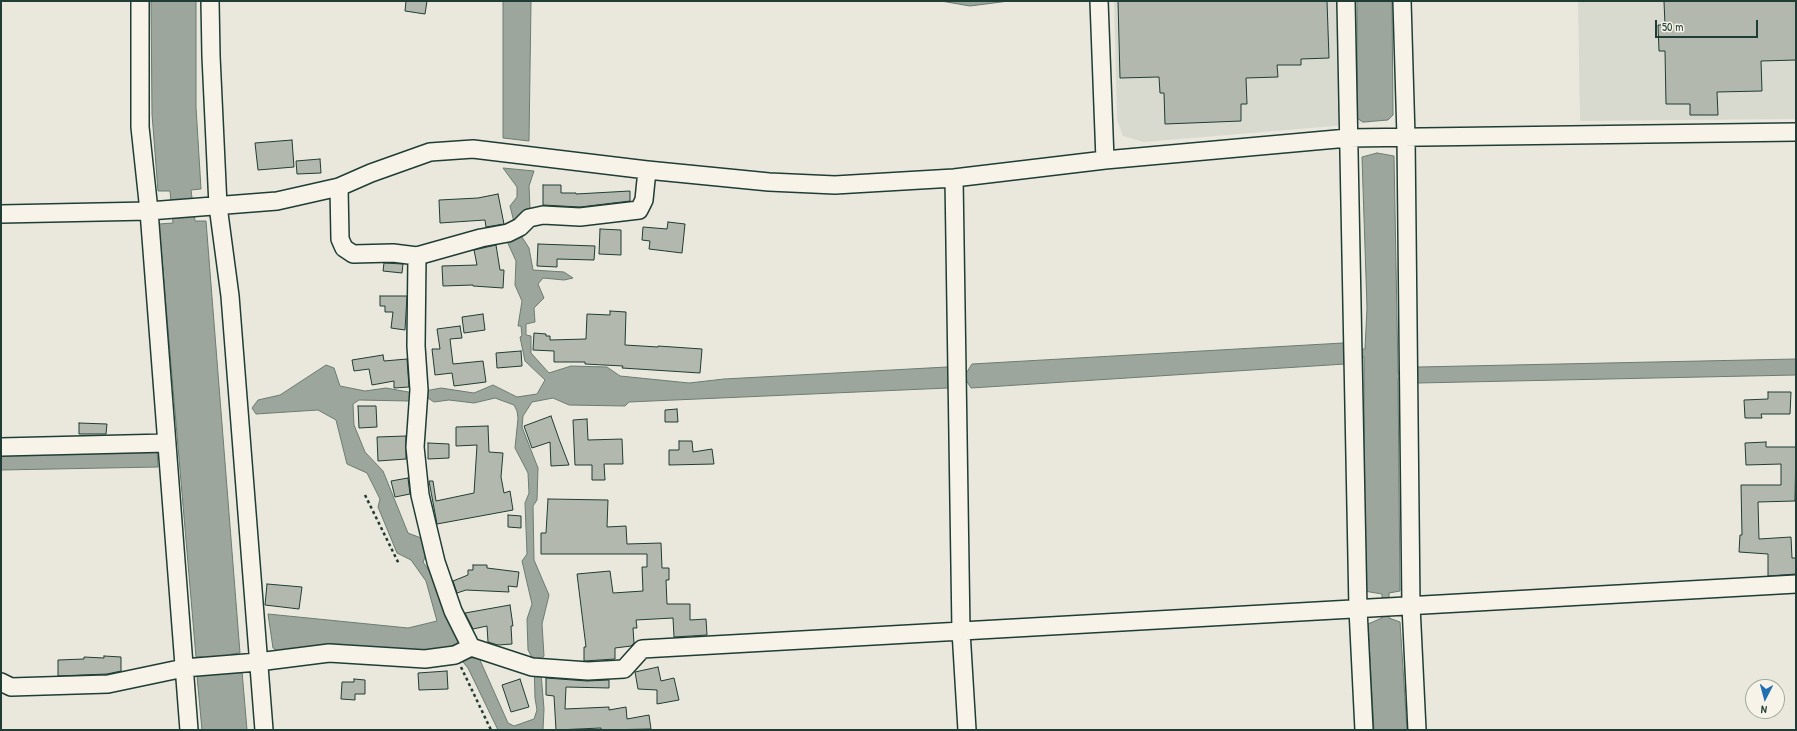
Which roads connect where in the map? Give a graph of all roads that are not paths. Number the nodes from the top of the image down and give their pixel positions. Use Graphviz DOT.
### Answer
graph roads {
  1 [pos="140,1"];
  2 [pos="210,1"];
  3 [pos="1099,1"];
  4 [pos="1346,1"];
  5 [pos="1402,1"];
  6 [pos="1796,132"];
  7 [pos="1406,137"];
  8 [pos="1348,138"];
  9 [pos="1105,160"];
  10 [pos="647,170"];
  11 [pos="954,178"];
  12 [pos="339,188"];
  13 [pos="218,206"];
  14 [pos="149,211"];
  15 [pos="1,214"];
  16 [pos="417,256"];
  17 [pos="167,443"];
  18 [pos="1,447"];
  19 [pos="1796,584"];
  20 [pos="1404,606"];
  21 [pos="1366,608"];
  22 [pos="961,631"];
  23 [pos="463,651"];
  24 [pos="258,662"];
  25 [pos="192,668"];
  26 [pos="1,682"];
  27 [pos="189,730"];
  28 [pos="264,730"];
  29 [pos="967,730"];
  30 [pos="1364,730"];
  31 [pos="1417,730"];
  1 -- 14 [label="street"];
  2 -- 13 [label="street"];
  3 -- 9 [label="street"];
  4 -- 8 [label="street"];
  5 -- 7 [label="street"];
  6 -- 7 [label="street"];
  7 -- 8 [label="street"];
  7 -- 20 [label="street"];
  8 -- 9 [label="street"];
  8 -- 21 [label="street"];
  9 -- 11 [label="street"];
  10 -- 11 [label="street"];
  10 -- 12 [label="street"];
  10 -- 16 [label="street"];
  11 -- 22 [label="street"];
  12 -- 13 [label="street"];
  12 -- 16 [label="street"];
  13 -- 14 [label="street"];
  13 -- 24 [label="street"];
  14 -- 15 [label="street"];
  14 -- 17 [label="street"];
  16 -- 23 [label="street"];
  17 -- 18 [label="street"];
  17 -- 25 [label="street"];
  19 -- 20 [label="street"];
  20 -- 21 [label="street"];
  20 -- 31 [label="street"];
  21 -- 22 [label="street"];
  21 -- 30 [label="street"];
  22 -- 23 [label="street"];
  22 -- 29 [label="street"];
  23 -- 24 [label="street"];
  24 -- 25 [label="street"];
  24 -- 28 [label="street"];
  25 -- 26 [label="street"];
  25 -- 27 [label="street"];
}
